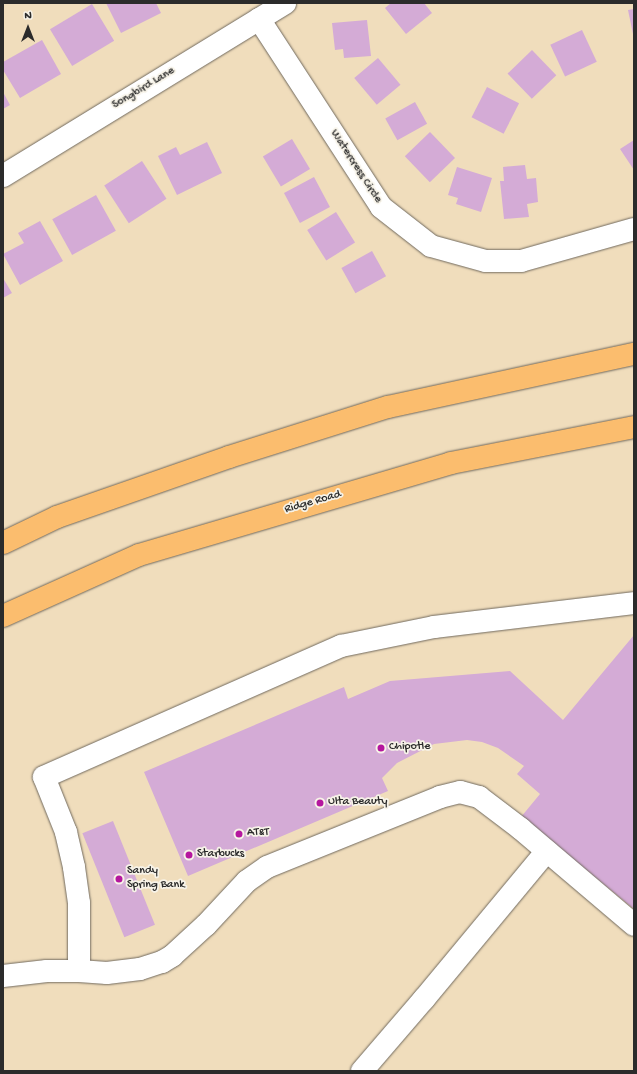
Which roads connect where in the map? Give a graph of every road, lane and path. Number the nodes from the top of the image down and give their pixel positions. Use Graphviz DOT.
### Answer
graph roads {
  1 [pos="285,3"];
  2 [pos="259,19"];
  3 [pos="3,176"];
  4 [pos="634,229"];
  5 [pos="634,354"];
  6 [pos="634,427"];
  7 [pos="3,543"];
  8 [pos="634,603"];
  9 [pos="3,616"];
  10 [pos="547,851"];
  11 [pos="634,925"];
  12 [pos="79,971"];
  13 [pos="3,976"];
  14 [pos="362,1071"];
  1 -- 2 [label="street, Songbird Lane"];
  2 -- 3 [label="street, Songbird Lane"];
  2 -- 4 [label="street, Watercress Circle"];
  5 -- 7 [label="highway"];
  6 -- 9 [label="highway, Ridge Road"];
  8 -- 12 [label="street"];
  10 -- 11 [label="street"];
  10 -- 12 [label="street"];
  10 -- 14 [label="street"];
  12 -- 13 [label="street"];
}
